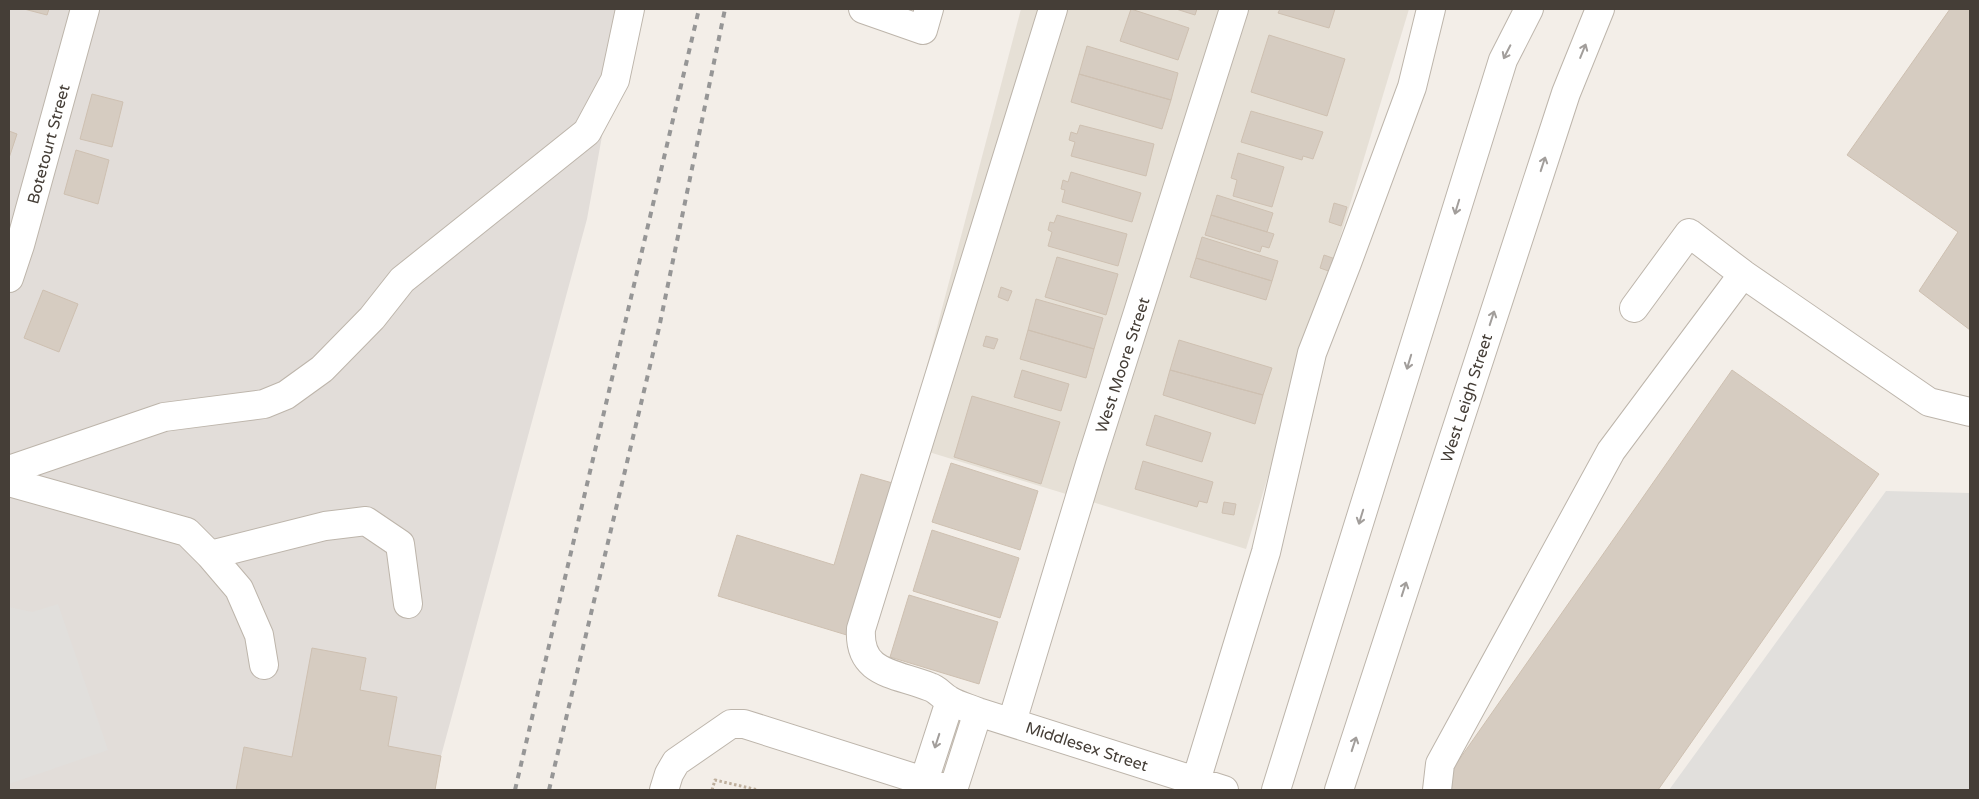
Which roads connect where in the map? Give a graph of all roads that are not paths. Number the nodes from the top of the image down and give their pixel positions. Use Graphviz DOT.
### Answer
graph roads {
  1 [pos="85,9"];
  2 [pos="630,9"];
  3 [pos="863,9"];
  4 [pos="929,9"];
  5 [pos="1053,9"];
  6 [pos="1234,9"];
  7 [pos="1431,9"];
  8 [pos="1529,9"];
  9 [pos="1600,9"];
  10 [pos="1743,274"];
  11 [pos="9,278"];
  12 [pos="1634,308"];
  13 [pos="1970,412"];
  14 [pos="9,470"];
  15 [pos="9,482"];
  16 [pos="210,555"];
  17 [pos="408,604"];
  18 [pos="264,665"];
  19 [pos="950,701"];
  20 [pos="978,712"];
  21 [pos="1012,722"];
  22 [pos="924,781"];
  23 [pos="1196,781"];
  24 [pos="664,790"];
  25 [pos="952,790"];
  26 [pos="1224,790"];
  27 [pos="1276,790"];
  28 [pos="1339,790"];
  29 [pos="1437,790"];
  1 -- 11 [label="street, Botetourt Street"];
  2 -- 14 [label="street"];
  3 -- 4 [label="street"];
  5 -- 19 [label="street, Middlesex Street"];
  6 -- 21 [label="street, West Moore Street"];
  7 -- 23 [label="street"];
  8 -- 27 [label="street, one-way"];
  28 -- 9 [label="street, West Leigh Street, one-way"];
  10 -- 12 [label="street"];
  10 -- 13 [label="street"];
  10 -- 29 [label="street"];
  15 -- 16 [label="street"];
  16 -- 17 [label="street"];
  16 -- 18 [label="street"];
  19 -- 20 [label="street, Middlesex Street"];
  19 -- 22 [label="street, one-way"];
  20 -- 21 [label="street, Middlesex Street"];
  20 -- 25 [label="street"];
  21 -- 23 [label="street, Middlesex Street"];
  22 -- 24 [label="street"];
  22 -- 25 [label="street"];
  23 -- 26 [label="street, Middlesex Street"];
}
